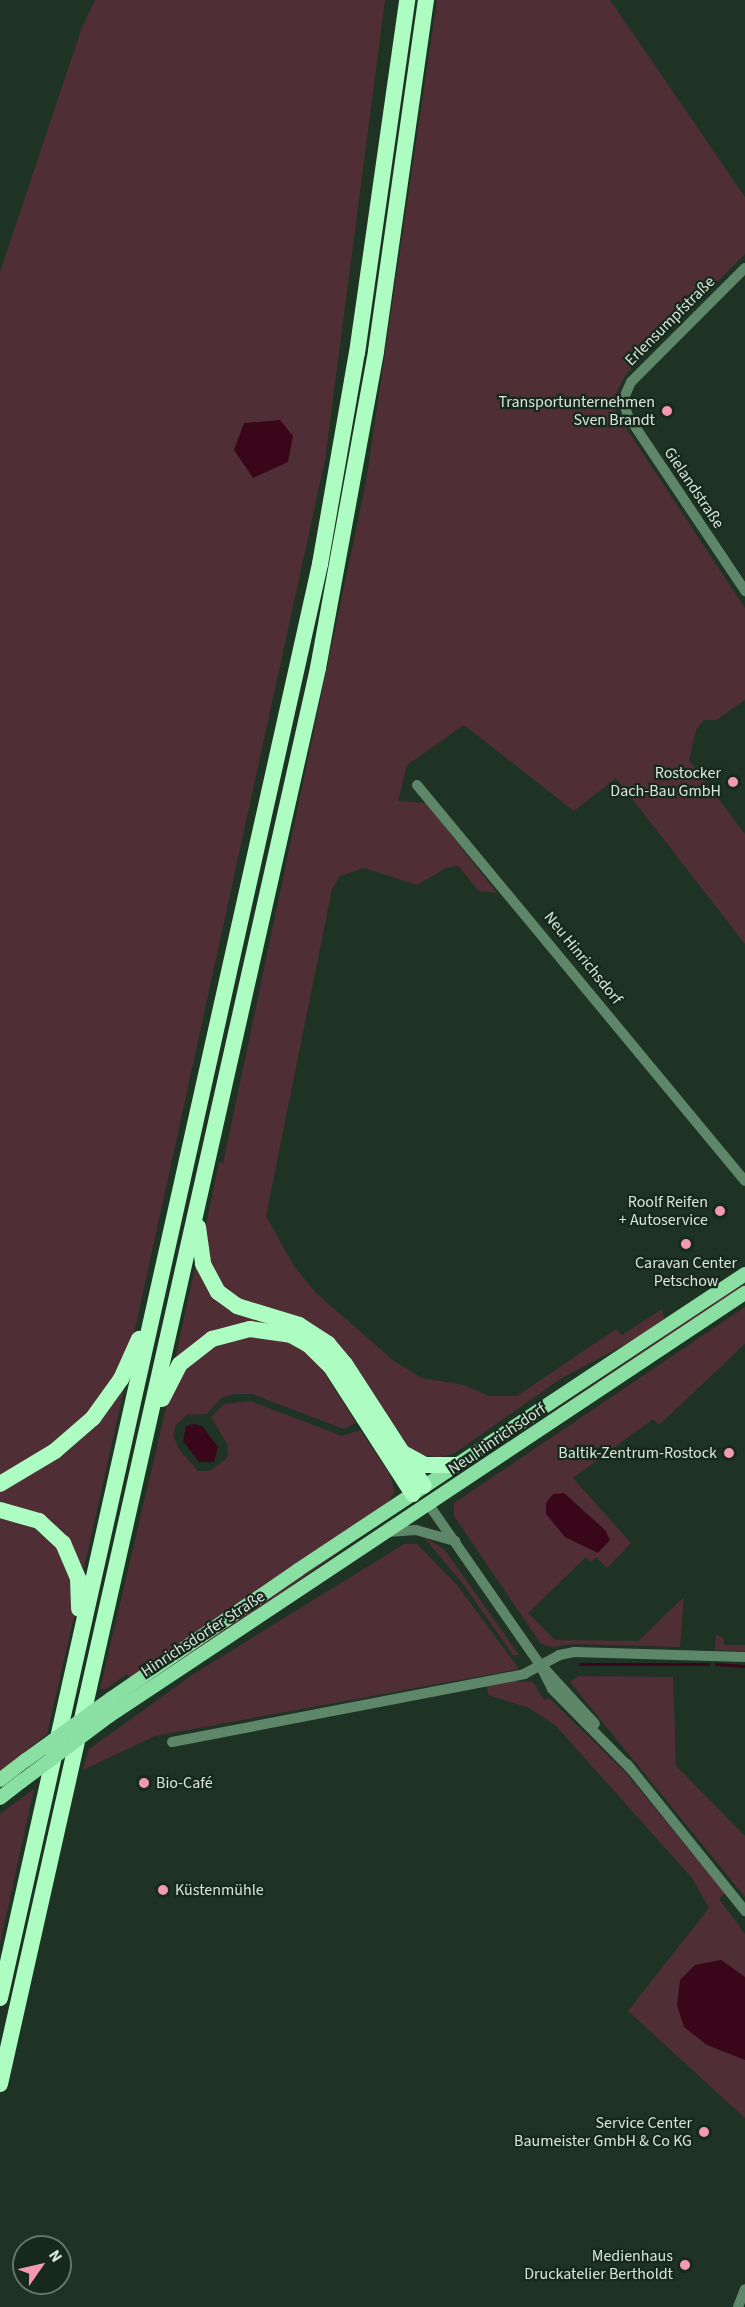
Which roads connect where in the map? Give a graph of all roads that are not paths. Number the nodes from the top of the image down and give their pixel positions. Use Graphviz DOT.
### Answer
graph roads {
  1 [pos="407,0"];
  2 [pos="426,0"];
  3 [pos="745,268"];
  4 [pos="623,400"];
  5 [pos="745,591"];
  6 [pos="417,785"];
  7 [pos="745,1181"];
  8 [pos="196,1210"];
  9 [pos="745,1274"];
  10 [pos="745,1293"];
  11 [pos="157,1294"];
  12 [pos="144,1441"];
  13 [pos="399,1449"];
  14 [pos="456,1465"];
  15 [pos="0,1484"];
  16 [pos="418,1490"];
  17 [pos="429,1504"];
  18 [pos="0,1510"];
  19 [pos="387,1532"];
  20 [pos="455,1541"];
  21 [pos="745,1657"];
  22 [pos="75,1663"];
  23 [pos="540,1665"];
  24 [pos="172,1742"];
  25 [pos="0,1780"];
  26 [pos="0,1798"];
  27 [pos="745,1911"];
  28 [pos="0,1998"];
  29 [pos="0,2084"];
  30 [pos="745,2289"];
  31 [pos="738,2307"];
  1 -- 11 [label="highway"];
  2 -- 8 [label="highway"];
  3 -- 4 [label="street, Erlensumpfstraße"];
  4 -- 5 [label="street, Gielandstraße"];
  6 -- 7 [label="street, Neu Hinrichsdorf"];
  8 -- 12 [label="highway"];
  8 -- 13 [label="highway"];
  9 -- 14 [label="main road, Neu Hinrichsdorf"];
  10 -- 17 [label="main road, Neu Hinrichsdorf"];
  11 -- 15 [label="highway"];
  11 -- 22 [label="highway"];
  12 -- 16 [label="highway"];
  12 -- 29 [label="highway"];
  13 -- 14 [label="highway"];
  13 -- 16 [label="highway"];
  14 -- 16 [label="main road, Neu Hinrichsdorf"];
  16 -- 17 [label="main road"];
  16 -- 25 [label="main road, Hinrichsdorfer Straße, bridge"];
  17 -- 19 [label="main road, Hinrichsdorfer Straße"];
  17 -- 20 [label="street"];
  18 -- 22 [label="highway"];
  19 -- 20 [label="street"];
  19 -- 26 [label="main road, Hinrichsdorfer Straße, bridge"];
  20 -- 23 [label="street"];
  21 -- 23 [label="street"];
  22 -- 28 [label="highway"];
  23 -- 24 [label="street"];
  23 -- 27 [label="street"];
  30 -- 31 [label="street"];
}
